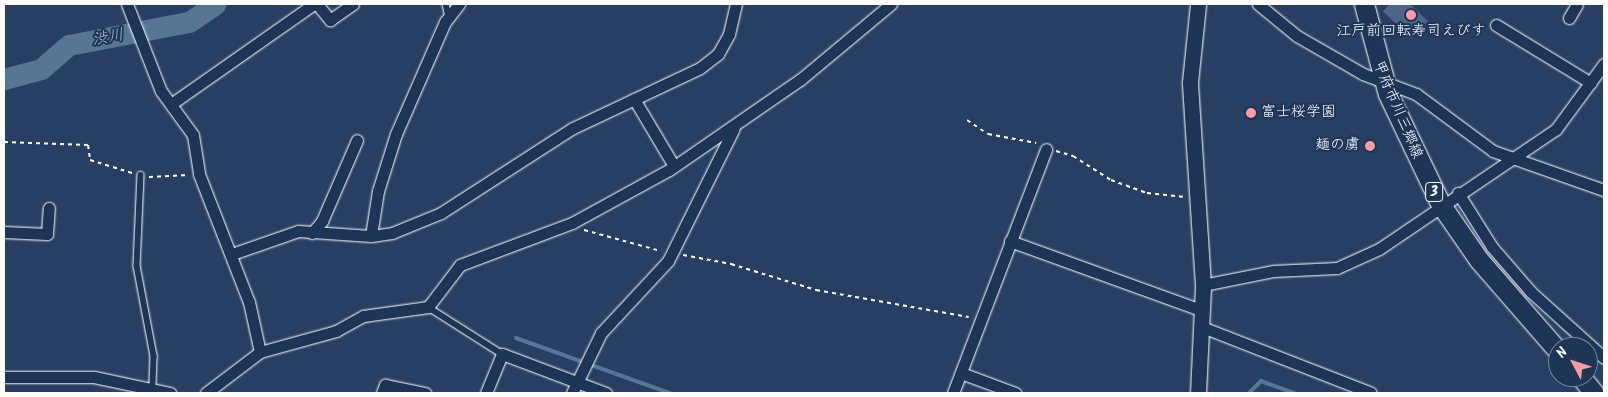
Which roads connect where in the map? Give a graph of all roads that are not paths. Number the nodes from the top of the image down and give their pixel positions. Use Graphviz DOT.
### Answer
graph roads {
  1 [pos="127,4"];
  2 [pos="315,4"];
  3 [pos="353,4"];
  4 [pos="446,4"];
  5 [pos="459,4"];
  6 [pos="736,4"];
  7 [pos="891,4"];
  8 [pos="1198,4"];
  9 [pos="1258,4"];
  10 [pos="1364,4"];
  11 [pos="1577,4"];
  12 [pos="449,17"];
  13 [pos="1569,18"];
  14 [pos="1496,25"];
  15 [pos="1604,64"];
  16 [pos="1384,82"];
  17 [pos="1591,83"];
  18 [pos="634,99"];
  19 [pos="171,104"];
  20 [pos="735,127"];
  21 [pos="357,140"];
  22 [pos="1046,148"];
  23 [pos="1510,158"];
  24 [pos="674,166"];
  25 [pos="141,175"];
  26 [pos="1604,190"];
  27 [pos="1458,193"];
  28 [pos="1441,205"];
  29 [pos="49,208"];
  30 [pos="4,232"];
  31 [pos="312,233"];
  32 [pos="371,236"];
  33 [pos="1010,241"];
  34 [pos="232,254"];
  35 [pos="1203,285"];
  36 [pos="428,307"];
  37 [pos="1203,319"];
  38 [pos="1548,339"];
  39 [pos="260,352"];
  40 [pos="502,354"];
  41 [pos="1604,358"];
  42 [pos="961,373"];
  43 [pos="4,377"];
  44 [pos="153,388"];
  45 [pos="574,388"];
  46 [pos="170,393"];
  47 [pos="206,393"];
  48 [pos="382,393"];
  49 [pos="425,393"];
  50 [pos="486,393"];
  51 [pos="606,393"];
  52 [pos="953,393"];
  53 [pos="1015,393"];
  54 [pos="1198,393"];
  55 [pos="1371,393"];
  1 -- 19 [label="street"];
  2 -- 3 [label="street"];
  2 -- 19 [label="street"];
  4 -- 12 [label="lane"];
  5 -- 12 [label="street"];
  6 -- 18 [label="street"];
  7 -- 20 [label="street"];
  8 -- 35 [label="street"];
  9 -- 16 [label="street"];
  10 -- 16 [label="main road, 甲府市川三郷線 / 3"];
  11 -- 13 [label="street"];
  12 -- 32 [label="street"];
  14 -- 17 [label="street"];
  15 -- 17 [label="street"];
  16 -- 23 [label="street"];
  16 -- 28 [label="main road, 甲府市川三郷線 / 3"];
  17 -- 23 [label="street"];
  18 -- 24 [label="street"];
  18 -- 32 [label="street"];
  19 -- 34 [label="street"];
  20 -- 24 [label="street"];
  20 -- 45 [label="street"];
  21 -- 31 [label="street"];
  22 -- 33 [label="street"];
  23 -- 26 [label="street"];
  23 -- 27 [label="street"];
  24 -- 36 [label="street"];
  25 -- 44 [label="lane"];
  27 -- 28 [label="street"];
  27 -- 41 [label="street"];
  28 -- 35 [label="street"];
  28 -- 38 [label="main road, 甲府市川三郷線 / 3"];
  29 -- 30 [label="street"];
  31 -- 32 [label="street"];
  31 -- 34 [label="street"];
  33 -- 37 [label="street"];
  33 -- 42 [label="street"];
  34 -- 39 [label="street"];
  35 -- 37 [label="street"];
  36 -- 39 [label="street"];
  36 -- 40 [label="lane"];
  37 -- 54 [label="street"];
  37 -- 55 [label="street"];
  39 -- 47 [label="street"];
  40 -- 45 [label="street"];
  40 -- 50 [label="street"];
  42 -- 52 [label="street"];
  42 -- 53 [label="street"];
  43 -- 44 [label="street"];
  44 -- 46 [label="street"];
  45 -- 51 [label="street"];
  48 -- 49 [label="street"];
}
